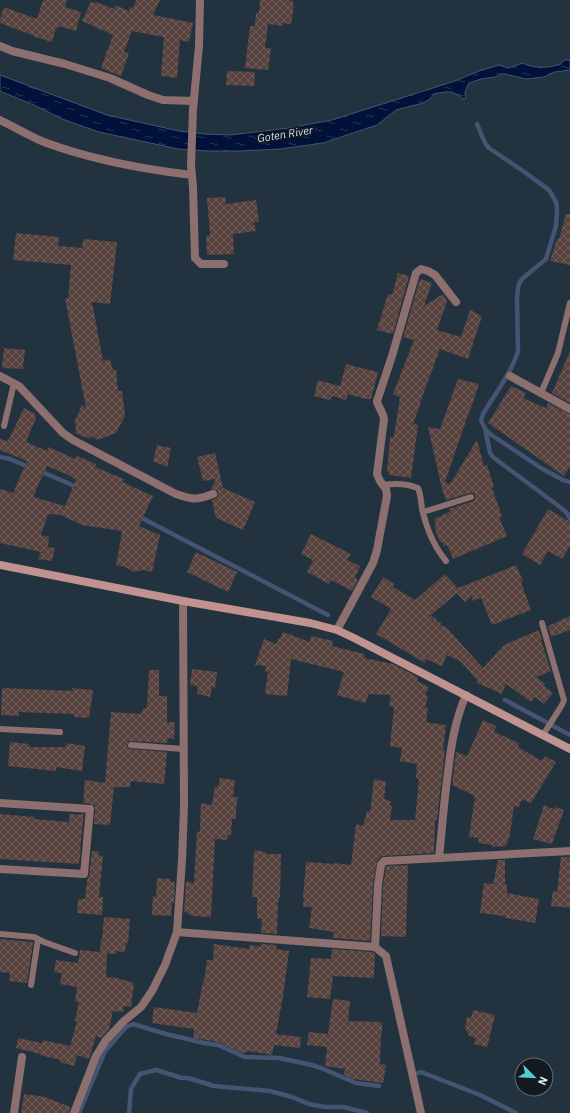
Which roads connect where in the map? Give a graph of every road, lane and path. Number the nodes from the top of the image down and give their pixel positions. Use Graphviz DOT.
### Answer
graph roads {
  1 [pos="200,0"];
  2 [pos="0,46"];
  3 [pos="194,105"];
  4 [pos="0,120"];
  5 [pos="192,175"];
  6 [pos="224,264"];
  7 [pos="456,302"];
  8 [pos="570,303"];
  9 [pos="0,376"];
  10 [pos="510,376"];
  11 [pos="14,384"];
  12 [pos="541,393"];
  13 [pos="570,409"];
  14 [pos="4,426"];
  15 [pos="384,485"];
  16 [pos="213,494"];
  17 [pos="471,497"];
  18 [pos="423,512"];
  19 [pos="446,561"];
  20 [pos="0,565"];
  21 [pos="183,600"];
  22 [pos="542,622"];
  23 [pos="337,630"];
  24 [pos="466,695"];
  25 [pos="0,728"];
  26 [pos="60,732"];
  27 [pos="543,735"];
  28 [pos="131,745"];
  29 [pos="183,749"];
  30 [pos="570,749"];
  31 [pos="0,803"];
  32 [pos="570,851"];
  33 [pos="439,858"];
  34 [pos="0,869"];
  35 [pos="177,932"];
  36 [pos="0,934"];
  37 [pos="38,939"];
  38 [pos="375,947"];
  39 [pos="75,952"];
  40 [pos="31,985"];
  41 [pos="22,1056"];
  42 [pos="14,1113"];
  43 [pos="74,1113"];
  44 [pos="422,1113"];
  1 -- 3 [label="street"];
  2 -- 3 [label="street"];
  3 -- 5 [label="street"];
  4 -- 5 [label="street"];
  5 -- 6 [label="street"];
  7 -- 15 [label="street"];
  8 -- 12 [label="lane"];
  9 -- 11 [label="street"];
  10 -- 12 [label="street"];
  11 -- 14 [label="lane"];
  11 -- 16 [label="street"];
  12 -- 13 [label="street"];
  15 -- 18 [label="lane"];
  15 -- 23 [label="street"];
  17 -- 18 [label="lane"];
  18 -- 19 [label="lane"];
  20 -- 21 [label="street"];
  21 -- 23 [label="street"];
  21 -- 29 [label="street"];
  22 -- 27 [label="lane"];
  23 -- 24 [label="street"];
  24 -- 27 [label="street"];
  24 -- 33 [label="street"];
  25 -- 26 [label="lane"];
  27 -- 30 [label="street"];
  28 -- 29 [label="lane"];
  29 -- 35 [label="street"];
  31 -- 34 [label="street"];
  32 -- 33 [label="street"];
  33 -- 38 [label="street"];
  35 -- 38 [label="street"];
  35 -- 43 [label="street"];
  36 -- 37 [label="lane"];
  37 -- 39 [label="lane"];
  37 -- 40 [label="lane"];
  38 -- 44 [label="street"];
  41 -- 42 [label="street"];
}
